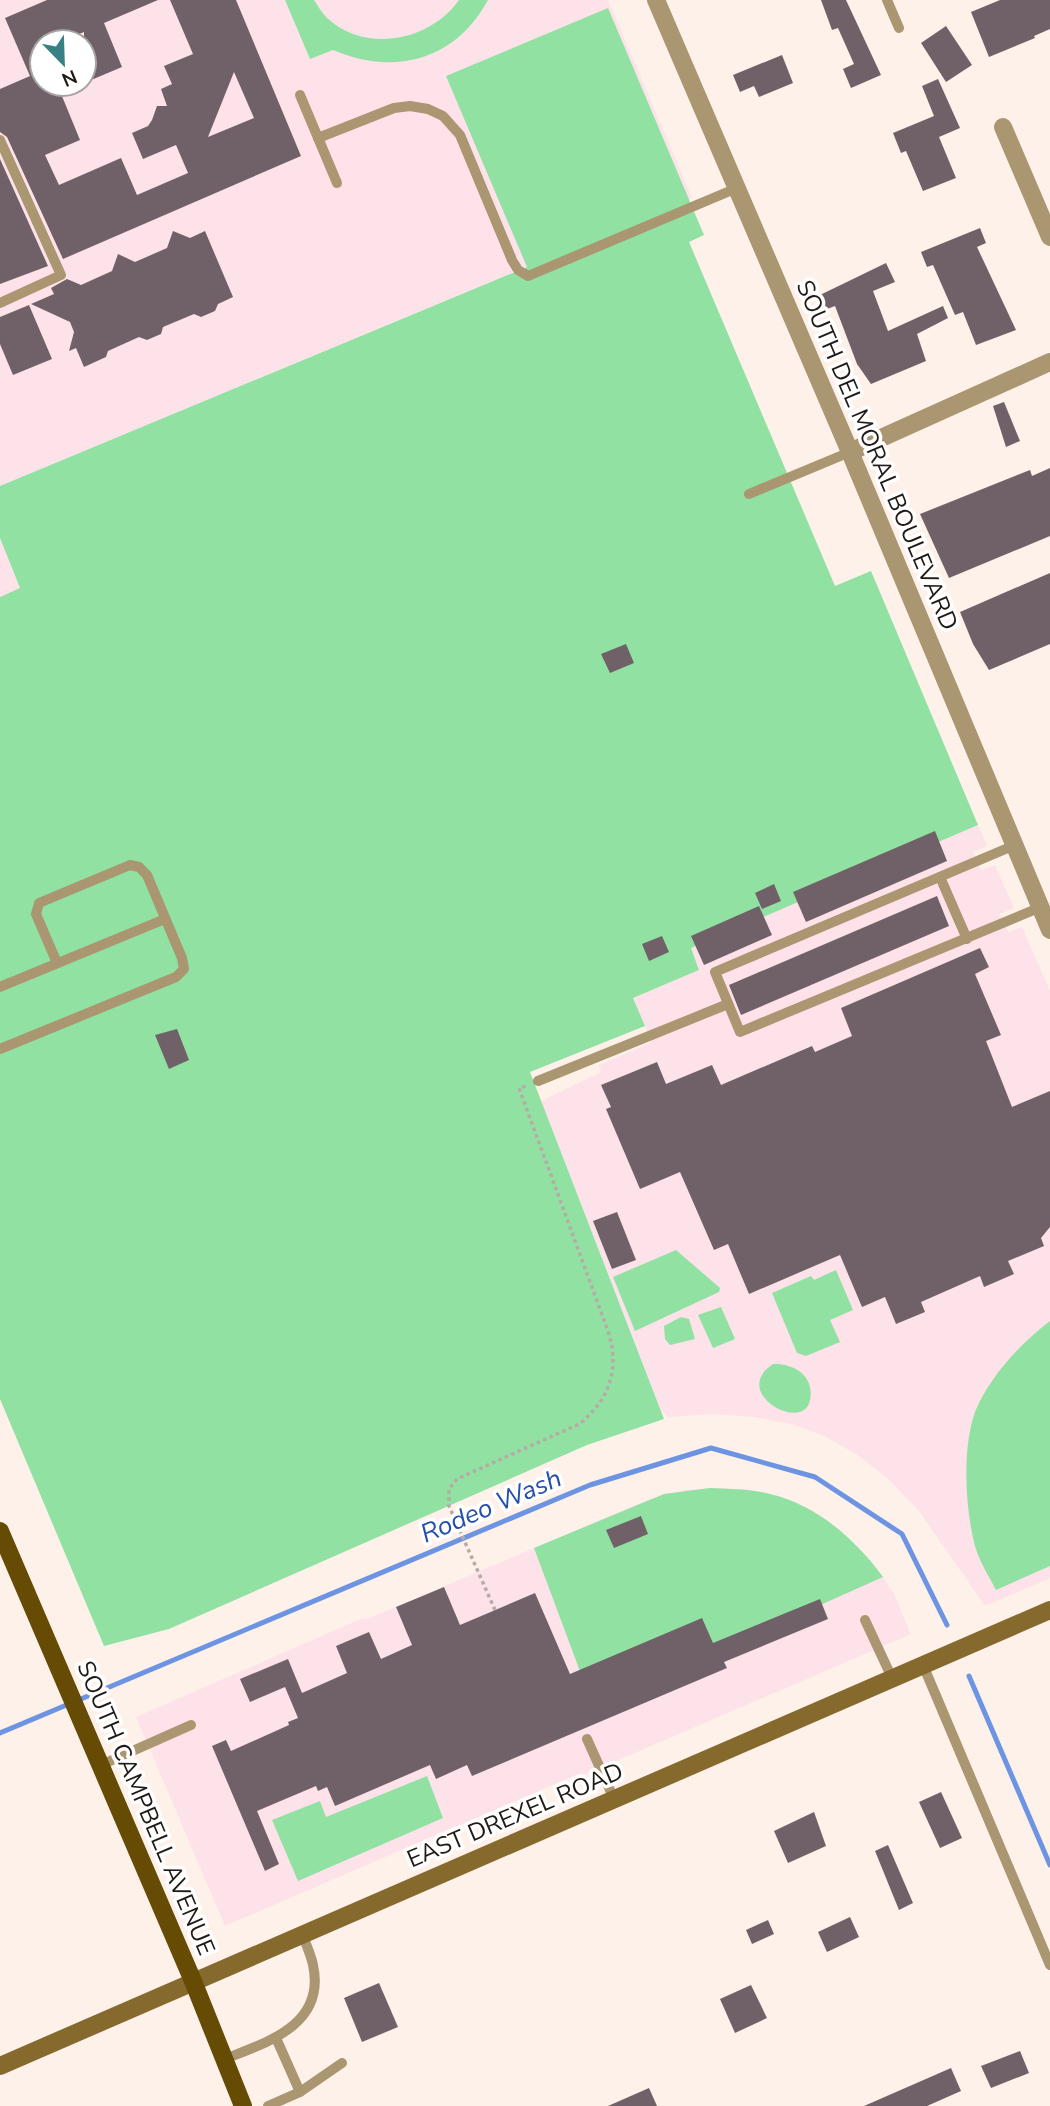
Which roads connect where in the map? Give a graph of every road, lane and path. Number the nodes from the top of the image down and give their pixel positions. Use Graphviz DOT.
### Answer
graph roads {
  1 [pos="656,0"];
  2 [pos="887,0"];
  3 [pos="899,28"];
  4 [pos="300,95"];
  5 [pos="1003,127"];
  6 [pos="318,138"];
  7 [pos="0,140"];
  8 [pos="337,183"];
  9 [pos="737,188"];
  10 [pos="1050,237"];
  11 [pos="0,303"];
  12 [pos="1050,362"];
  13 [pos="850,452"];
  14 [pos="749,494"];
  15 [pos="1015,845"];
  16 [pos="940,877"];
  17 [pos="1041,907"];
  18 [pos="165,919"];
  19 [pos="1050,930"];
  20 [pos="967,939"];
  21 [pos="57,963"];
  22 [pos="0,987"];
  23 [pos="728,1003"];
  24 [pos="0,1049"];
  25 [pos="538,1081"];
  26 [pos="0,1531"];
  27 [pos="495,1610"];
  28 [pos="1050,1610"];
  29 [pos="865,1620"];
  30 [pos="923,1665"];
  31 [pos="892,1678"];
  32 [pos="191,1725"];
  33 [pos="587,1739"];
  34 [pos="101,1765"];
  35 [pos="614,1799"];
  36 [pos="302,1934"];
  37 [pos="1050,1965"];
  38 [pos="193,1981"];
  39 [pos="276,2038"];
  40 [pos="225,2059"];
  41 [pos="342,2063"];
  42 [pos="0,2066"];
  43 [pos="300,2092"];
  44 [pos="243,2106"];
  45 [pos="268,2106"];
  1 -- 9 [label="street, SOUTH DEL MORAL BOULEVARD"];
  2 -- 3 [label="lane"];
  4 -- 6 [label="lane"];
  5 -- 10 [label="street"];
  6 -- 8 [label="lane"];
  6 -- 9 [label="lane"];
  7 -- 11 [label="lane"];
  9 -- 13 [label="street, SOUTH DEL MORAL BOULEVARD"];
  12 -- 13 [label="street"];
  13 -- 14 [label="lane"];
  13 -- 15 [label="street, SOUTH DEL MORAL BOULEVARD"];
  15 -- 16 [label="lane"];
  15 -- 17 [label="street, SOUTH DEL MORAL BOULEVARD"];
  16 -- 20 [label="lane"];
  16 -- 23 [label="lane"];
  17 -- 19 [label="street, SOUTH DEL MORAL BOULEVARD"];
  17 -- 20 [label="lane"];
  18 -- 21 [label="lane"];
  18 -- 21 [label="lane"];
  18 -- 24 [label="lane"];
  20 -- 23 [label="lane"];
  21 -- 22 [label="lane"];
  23 -- 25 [label="lane"];
  25 -- 27 [label="path"];
  26 -- 34 [label="main road, SOUTH CAMPBELL AVENUE"];
  28 -- 30 [label="street, EAST DREXEL ROAD"];
  29 -- 31 [label="lane"];
  30 -- 31 [label="street, EAST DREXEL ROAD"];
  30 -- 37 [label="lane"];
  31 -- 35 [label="street, EAST DREXEL ROAD"];
  32 -- 34 [label="lane"];
  33 -- 35 [label="lane"];
  34 -- 38 [label="main road, SOUTH CAMPBELL AVENUE"];
  35 -- 36 [label="street, EAST DREXEL ROAD"];
  36 -- 38 [label="street, EAST DREXEL ROAD"];
  36 -- 39 [label="lane"];
  38 -- 40 [label="main road, SOUTH CAMPBELL AVENUE"];
  38 -- 42 [label="street, EAST DREXEL ROAD"];
  39 -- 40 [label="lane"];
  39 -- 43 [label="lane"];
  40 -- 44 [label="main road, SOUTH CAMPBELL AVENUE"];
  41 -- 43 [label="lane"];
  43 -- 45 [label="lane"];
}
